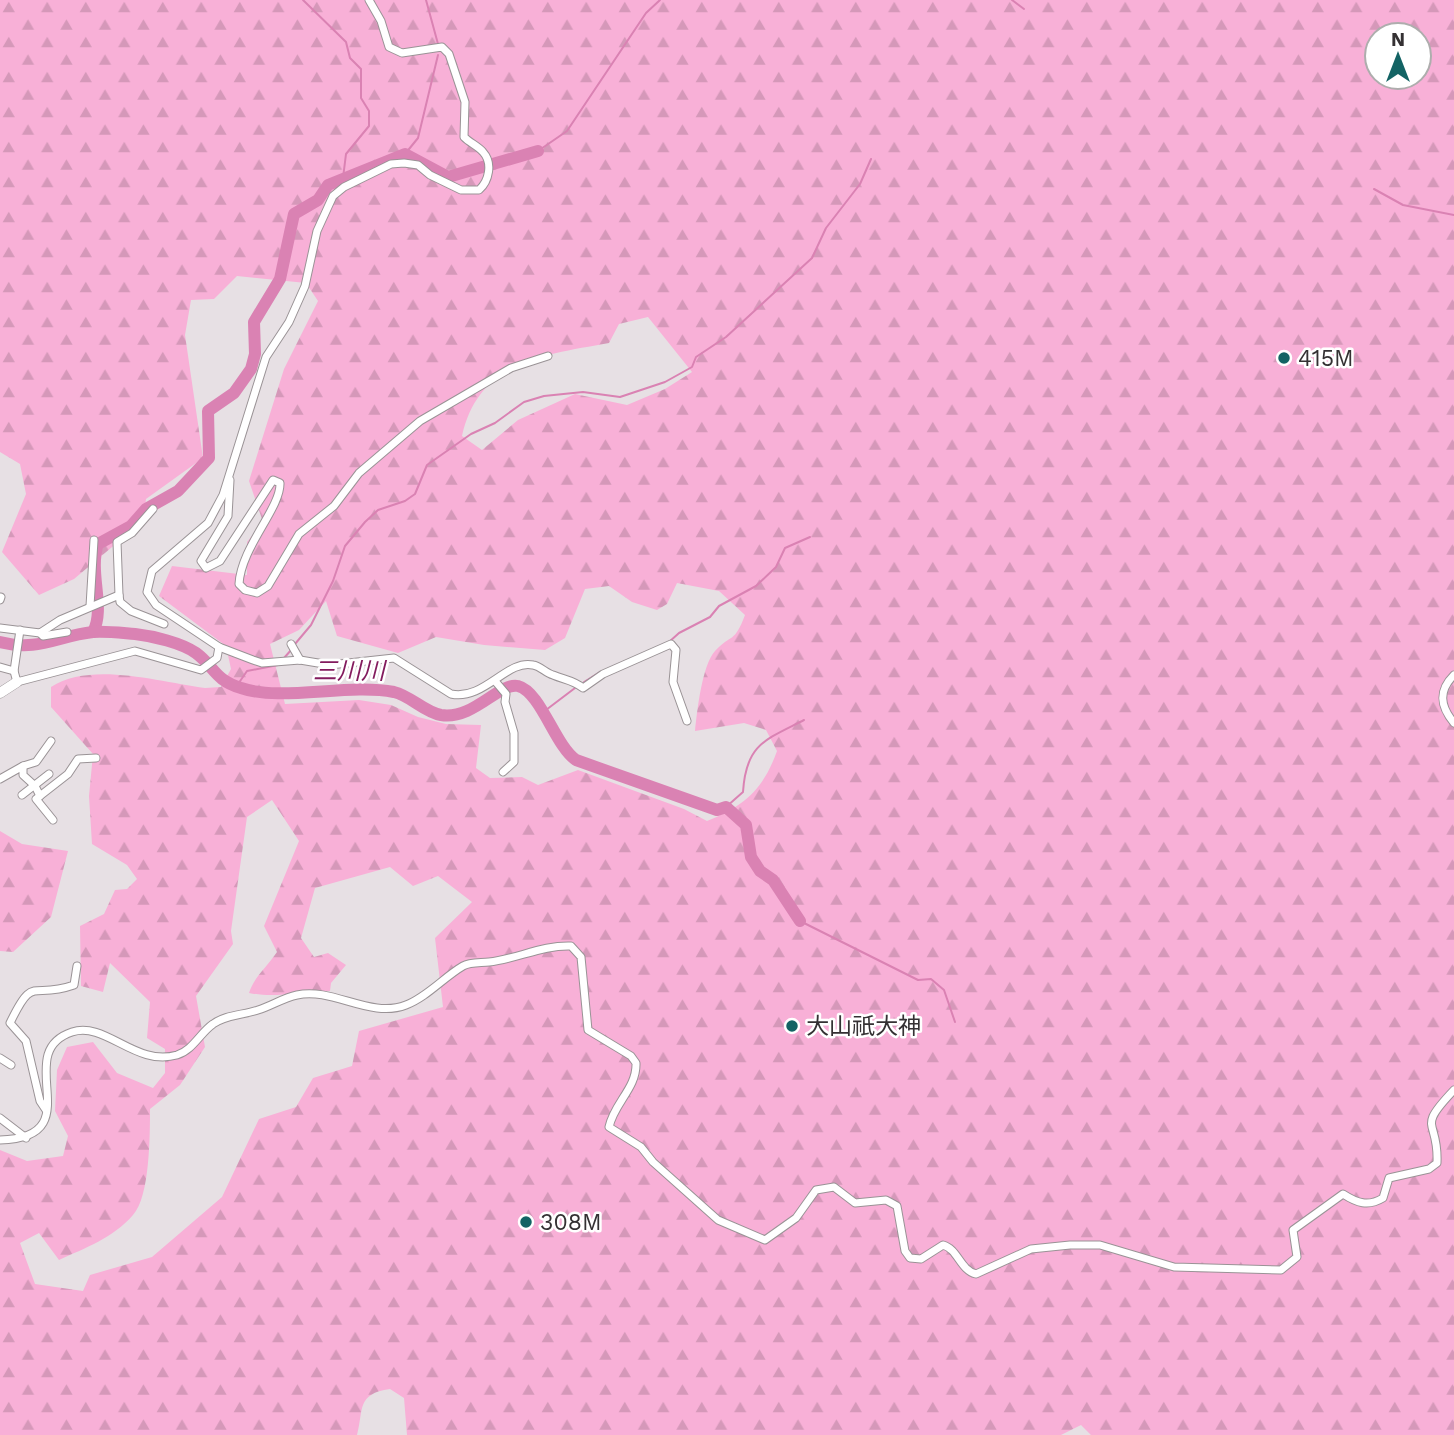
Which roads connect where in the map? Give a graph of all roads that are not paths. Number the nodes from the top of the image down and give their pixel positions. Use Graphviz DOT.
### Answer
graph roads {
  1 [pos="369,0"];
  2 [pos="548,356"];
  3 [pos="229,479"];
  4 [pos="153,509"];
  5 [pos="94,540"];
  6 [pos="120,595"];
  7 [pos="91,606"];
  8 [pos="163,624"];
  9 [pos="0,628"];
  10 [pos="67,632"];
  11 [pos="40,633"];
  12 [pos="19,634"];
  13 [pos="219,647"];
  14 [pos="293,648"];
  15 [pos="300,660"];
  16 [pos="0,667"];
  17 [pos="14,671"];
  18 [pos="1454,675"];
  19 [pos="17,682"];
  20 [pos="497,682"];
  21 [pos="0,693"];
  22 [pos="687,721"];
  23 [pos="1454,723"];
  24 [pos="51,741"];
  25 [pos="96,758"];
  26 [pos="23,765"];
  27 [pos="503,772"];
  28 [pos="49,774"];
  29 [pos="0,779"];
  30 [pos="34,784"];
  31 [pos="22,795"];
  32 [pos="40,796"];
  33 [pos="53,820"];
  34 [pos="77,966"];
  35 [pos="0,1058"];
  36 [pos="11,1065"];
  37 [pos="1454,1090"];
  38 [pos="47,1110"];
  39 [pos="0,1118"];
  40 [pos="26,1139"];
  41 [pos="0,1140"];
  1 -- 3 [label="street"];
  2 -- 3 [label="street"];
  3 -- 13 [label="street"];
  4 -- 6 [label="street"];
  5 -- 7 [label="street"];
  6 -- 7 [label="street"];
  6 -- 8 [label="street"];
  7 -- 11 [label="street"];
  9 -- 12 [label="street"];
  10 -- 11 [label="street"];
  11 -- 12 [label="street"];
  12 -- 17 [label="street"];
  13 -- 15 [label="street"];
  13 -- 19 [label="street"];
  14 -- 15 [label="street"];
  15 -- 20 [label="street"];
  16 -- 17 [label="street"];
  17 -- 19 [label="street"];
  18 -- 23 [label="street"];
  19 -- 21 [label="street"];
  20 -- 22 [label="street"];
  20 -- 27 [label="street"];
  24 -- 26 [label="street"];
  25 -- 32 [label="street"];
  26 -- 29 [label="street"];
  26 -- 30 [label="street"];
  28 -- 30 [label="street"];
  30 -- 31 [label="street"];
  30 -- 32 [label="street"];
  32 -- 33 [label="street"];
  34 -- 38 [label="street"];
  35 -- 36 [label="street"];
  37 -- 38 [label="street"];
  38 -- 40 [label="street"];
  39 -- 40 [label="street"];
  40 -- 41 [label="street"];
}
